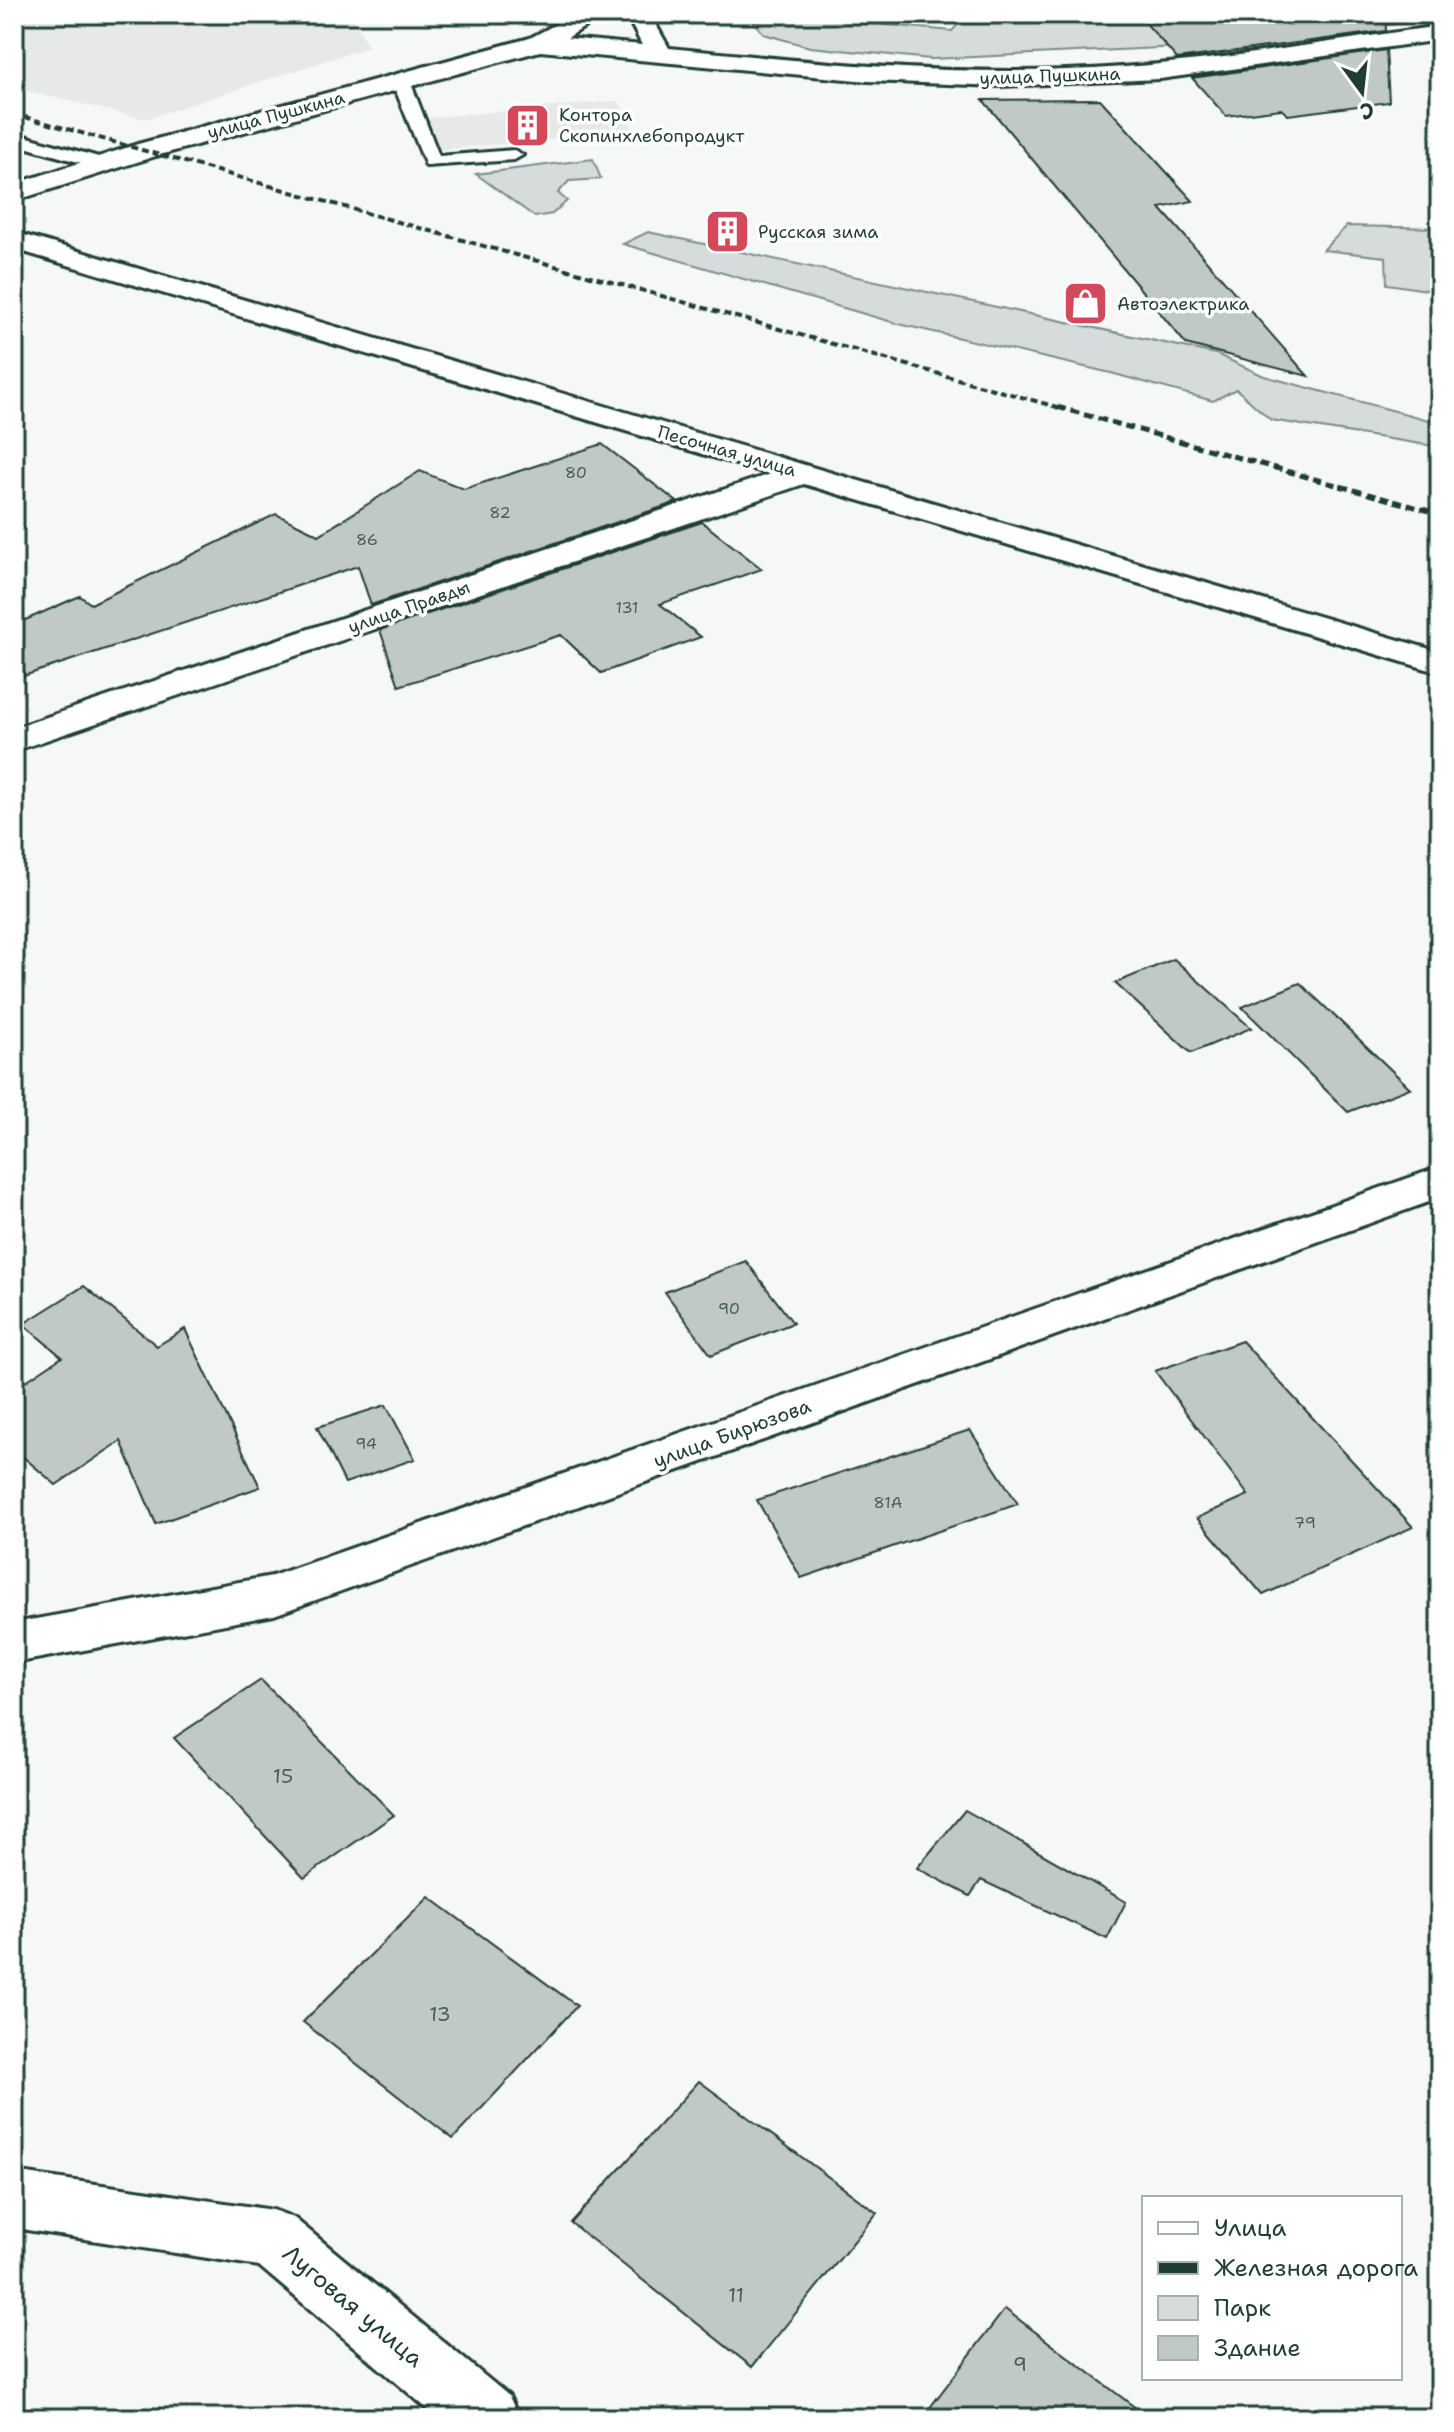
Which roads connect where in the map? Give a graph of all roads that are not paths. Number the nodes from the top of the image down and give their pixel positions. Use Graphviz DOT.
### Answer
graph roads {
  1 [pos="593,14"];
  2 [pos="638,14"];
  3 [pos="1440,33"];
  4 [pos="539,43"];
  5 [pos="659,53"];
  6 [pos="401,81"];
  7 [pos="14,138"];
  8 [pos="514,155"];
  9 [pos="103,164"];
  10 [pos="14,193"];
  11 [pos="14,240"];
  12 [pos="803,474"];
  13 [pos="1440,663"];
  14 [pos="14,740"];
  15 [pos="1440,1182"];
  16 [pos="14,1643"];
  17 [pos="14,2200"];
  18 [pos="487,2418"];
  1 -- 4 [label="street"];
  2 -- 5 [label="street"];
  3 -- 5 [label="street, улица Пушкина"];
  4 -- 5 [label="street, улица Пушкина"];
  4 -- 6 [label="street, улица Пушкина"];
  6 -- 8 [label="lane"];
  6 -- 9 [label="street, улица Пушкина"];
  7 -- 9 [label="lane"];
  9 -- 10 [label="street, улица Пушкина"];
  11 -- 12 [label="street, Песочная улица"];
  12 -- 13 [label="street, Песочная улица"];
  12 -- 14 [label="street, улица Правды"];
  15 -- 16 [label="street, улица Бирюзова"];
  17 -- 18 [label="street, Луговая улица"];
}
